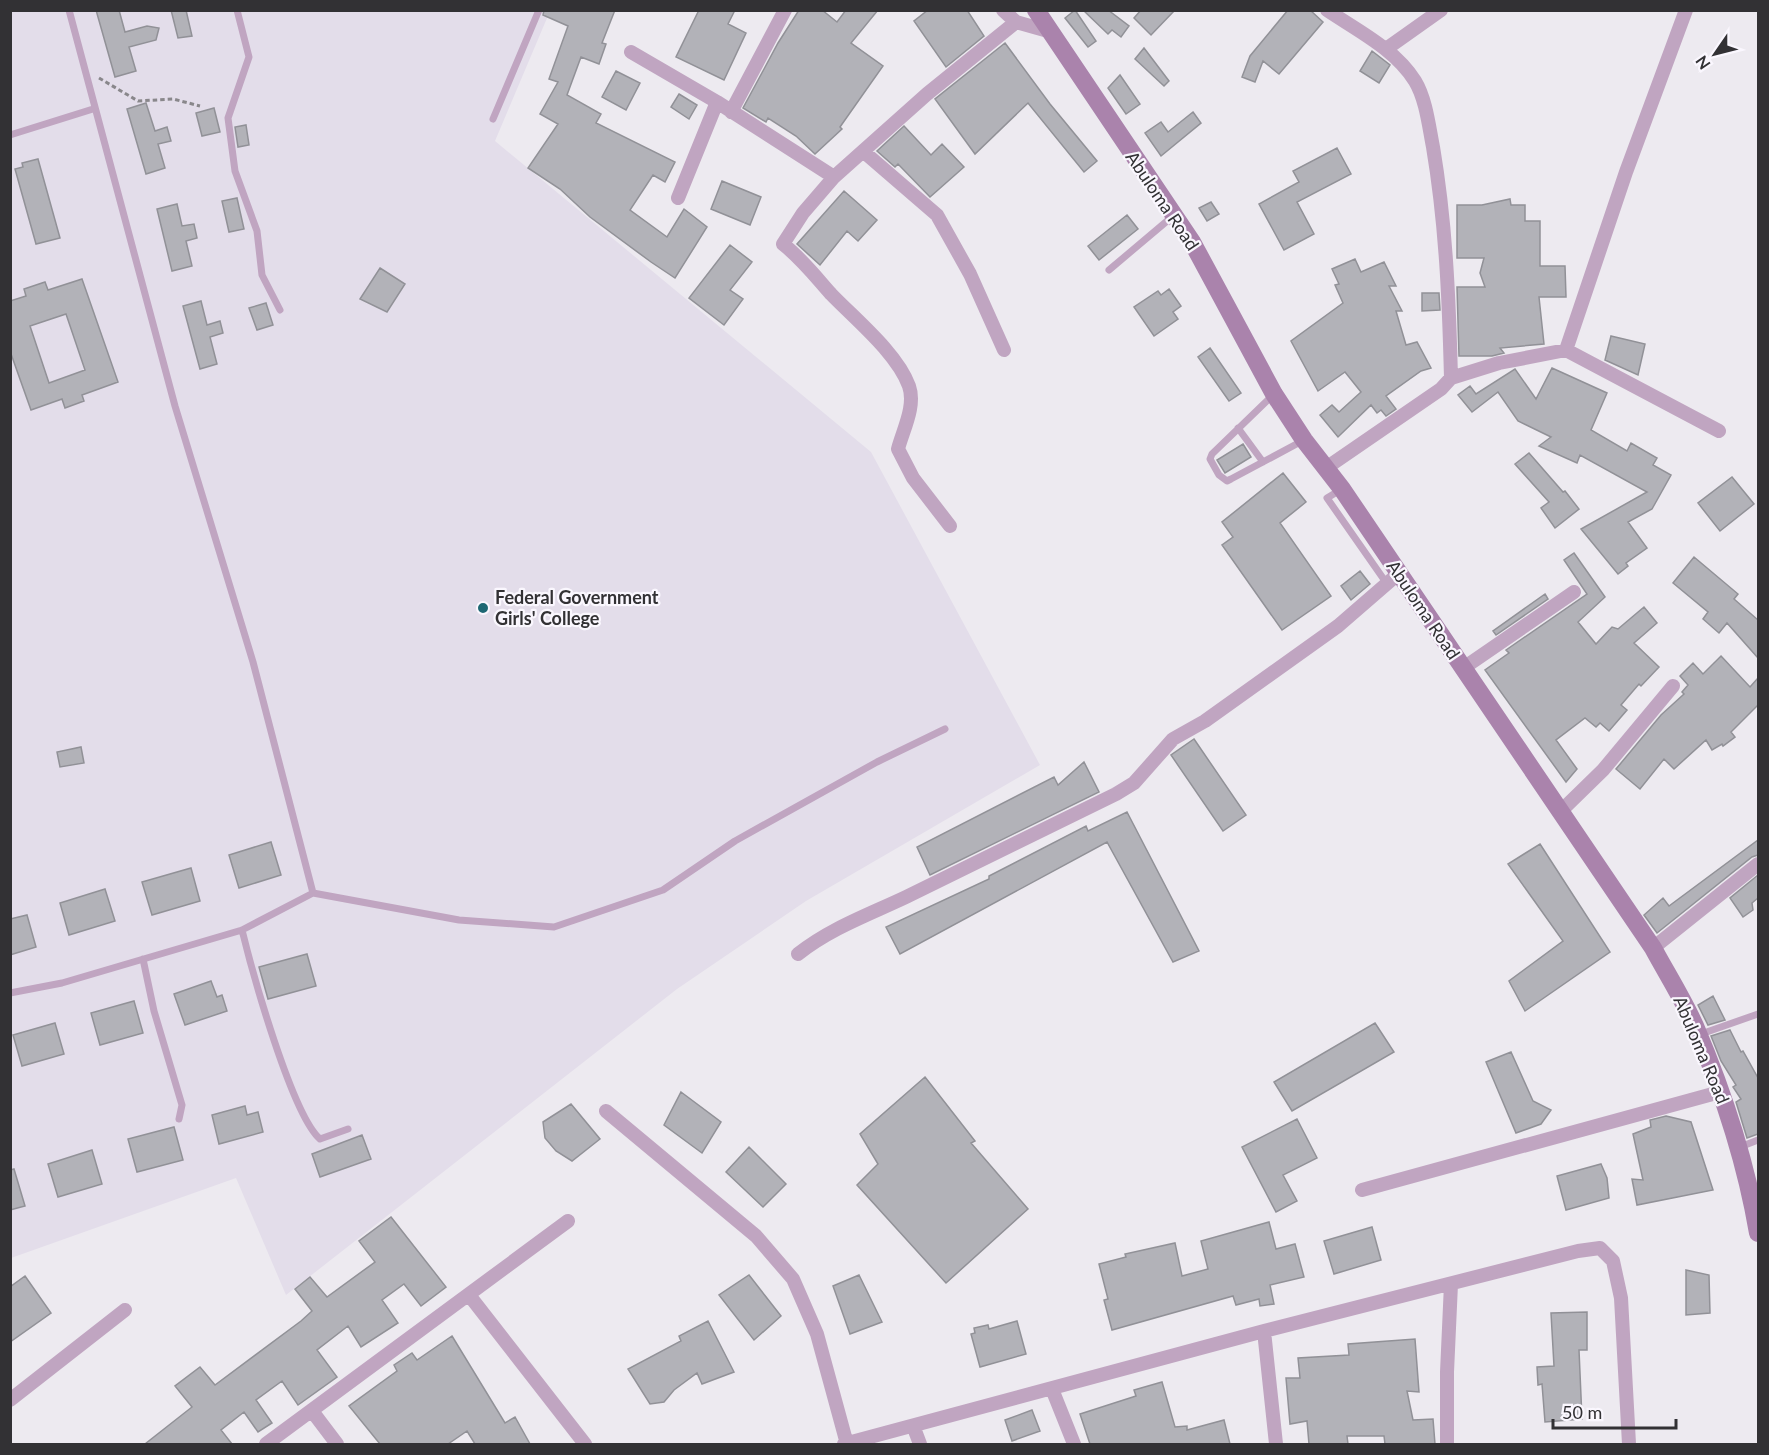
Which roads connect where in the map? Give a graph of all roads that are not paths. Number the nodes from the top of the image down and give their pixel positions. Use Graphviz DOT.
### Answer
graph roads {
  1 [pos="69,10"];
  2 [pos="237,10"];
  3 [pos="539,10"];
  4 [pos="785,10"];
  5 [pos="1003,10"];
  6 [pos="1036,10"];
  7 [pos="1327,10"];
  8 [pos="1441,10"];
  9 [pos="1686,10"];
  10 [pos="1016,22"];
  11 [pos="1047,31"];
  12 [pos="1386,49"];
  13 [pos="631,52"];
  14 [pos="717,102"];
  15 [pos="93,109"];
  16 [pos="731,112"];
  17 [pos="493,119"];
  18 [pos="10,135"];
  19 [pos="864,152"];
  20 [pos="834,177"];
  21 [pos="678,198"];
  22 [pos="1173,216"];
  23 [pos="1109,270"];
  24 [pos="280,310"];
  25 [pos="1004,350"];
  26 [pos="1566,350"];
  27 [pos="1451,378"];
  28 [pos="1274,394"];
  29 [pos="1238,428"];
  30 [pos="1719,431"];
  31 [pos="1304,440"];
  32 [pos="1263,462"];
  33 [pos="1326,468"];
  34 [pos="950,526"];
  35 [pos="1391,578"];
  36 [pos="1574,592"];
  37 [pos="1462,669"];
  38 [pos="1673,686"];
  39 [pos="945,729"];
  40 [pos="1561,811"];
  41 [pos="1758,864"];
  42 [pos="312,893"];
  43 [pos="242,930"];
  44 [pos="1653,948"];
  45 [pos="798,954"];
  46 [pos="143,959"];
  47 [pos="10,993"];
  48 [pos="1758,1014"];
  49 [pos="1698,1035"];
  50 [pos="1720,1092"];
  51 [pos="606,1111"];
  52 [pos="179,1119"];
  53 [pos="348,1129"];
  54 [pos="1758,1140"];
  55 [pos="1737,1148"];
  56 [pos="1362,1190"];
  57 [pos="568,1221"];
  58 [pos="1758,1233"];
  59 [pos="1451,1284"];
  60 [pos="469,1295"];
  61 [pos="125,1310"];
  62 [pos="1264,1331"];
  63 [pos="1052,1389"];
  64 [pos="10,1400"];
  65 [pos="312,1411"];
  66 [pos="914,1428"];
  67 [pos="266,1444"];
  68 [pos="337,1444"];
  69 [pos="585,1444"];
  70 [pos="845,1444"];
  71 [pos="920,1444"];
  72 [pos="1074,1444"];
  73 [pos="1276,1444"];
  74 [pos="1447,1444"];
  75 [pos="1629,1444"];
  1 -- 15 [label="lane"];
  2 -- 24 [label="lane"];
  3 -- 17 [label="lane"];
  4 -- 16 [label="street"];
  5 -- 10 [label="street"];
  6 -- 11 [label="street, Abuloma Road"];
  7 -- 12 [label="street"];
  8 -- 12 [label="street"];
  9 -- 26 [label="street"];
  10 -- 11 [label="street"];
  10 -- 19 [label="street"];
  11 -- 22 [label="street, Abuloma Road"];
  12 -- 27 [label="street"];
  13 -- 14 [label="street"];
  14 -- 16 [label="street"];
  14 -- 21 [label="street"];
  15 -- 18 [label="lane"];
  15 -- 42 [label="lane"];
  16 -- 20 [label="street"];
  19 -- 20 [label="street"];
  19 -- 25 [label="street"];
  20 -- 34 [label="street"];
  22 -- 23 [label="lane"];
  22 -- 28 [label="street, Abuloma Road"];
  26 -- 27 [label="street"];
  26 -- 30 [label="street"];
  27 -- 33 [label="street"];
  28 -- 29 [label="lane"];
  28 -- 31 [label="street, Abuloma Road"];
  29 -- 32 [label="lane"];
  29 -- 32 [label="lane"];
  31 -- 32 [label="lane"];
  31 -- 33 [label="street, Abuloma Road"];
  33 -- 35 [label="street, Abuloma Road"];
  35 -- 37 [label="street, Abuloma Road"];
  35 -- 45 [label="street"];
  36 -- 37 [label="street"];
  37 -- 40 [label="street, Abuloma Road"];
  38 -- 40 [label="street"];
  39 -- 42 [label="lane"];
  40 -- 44 [label="street, Abuloma Road"];
  41 -- 44 [label="street"];
  42 -- 43 [label="lane"];
  43 -- 46 [label="lane"];
  43 -- 53 [label="lane"];
  44 -- 49 [label="street, Abuloma Road"];
  46 -- 47 [label="lane"];
  46 -- 52 [label="lane"];
  48 -- 49 [label="lane"];
  49 -- 50 [label="street, Abuloma Road"];
  50 -- 55 [label="street, Abuloma Road"];
  50 -- 56 [label="street"];
  51 -- 70 [label="street"];
  54 -- 55 [label="lane"];
  55 -- 58 [label="street, Abuloma Road"];
  57 -- 60 [label="street"];
  59 -- 62 [label="street"];
  59 -- 74 [label="street"];
  59 -- 75 [label="street"];
  60 -- 65 [label="street"];
  60 -- 69 [label="street"];
  61 -- 64 [label="street"];
  62 -- 63 [label="street"];
  62 -- 73 [label="street"];
  63 -- 66 [label="street"];
  63 -- 72 [label="street"];
  65 -- 67 [label="street"];
  65 -- 68 [label="street"];
  66 -- 70 [label="street"];
  66 -- 71 [label="street"];
}
